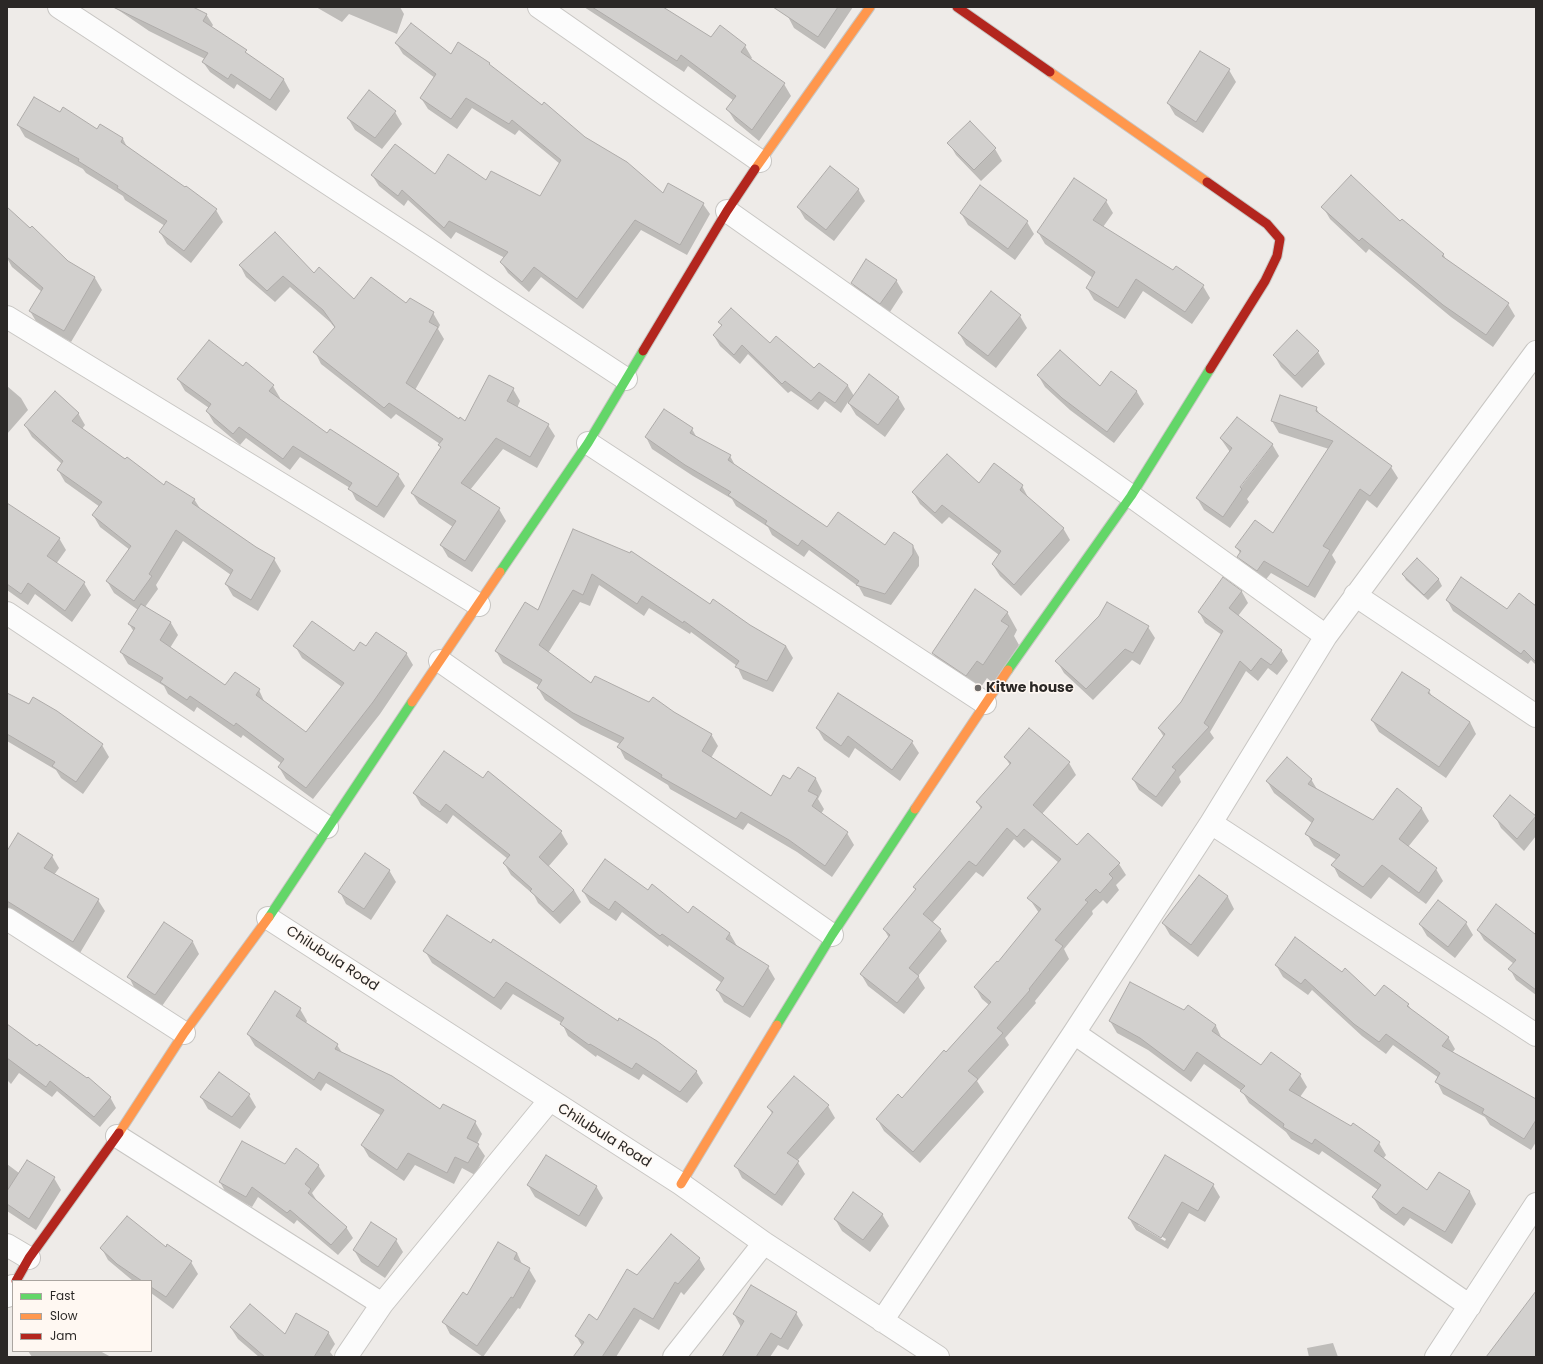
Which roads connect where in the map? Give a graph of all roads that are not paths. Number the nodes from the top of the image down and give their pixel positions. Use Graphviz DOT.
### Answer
graph roads {
  1 [pos="58,7"];
  2 [pos="539,7"];
  3 [pos="870,7"];
  4 [pos="957,7"];
  5 [pos="760,161"];
  6 [pos="727,211"];
  7 [pos="7,317"];
  8 [pos="1536,352"];
  9 [pos="626,379"];
  10 [pos="588,443"];
  11 [pos="1131,496"];
  12 [pos="1355,595"];
  13 [pos="479,605"];
  14 [pos="7,613"];
  15 [pos="1326,636"];
  16 [pos="440,661"];
  17 [pos="985,703"];
  18 [pos="1536,716"];
  19 [pos="1211,823"];
  20 [pos="327,827"];
  21 [pos="7,918"];
  22 [pos="268,918"];
  23 [pos="832,935"];
  24 [pos="184,1033"];
  25 [pos="1074,1033"];
  26 [pos="1536,1035"];
  27 [pos="549,1101"];
  28 [pos="117,1136"];
  29 [pos="681,1184"];
  30 [pos="1536,1204"];
  31 [pos="764,1243"];
  32 [pos="7,1245"];
  33 [pos="29,1258"];
  34 [pos="17,1280"];
  35 [pos="382,1304"];
  36 [pos="1470,1306"];
  37 [pos="882,1320"];
  38 [pos="346,1357"];
  39 [pos="674,1357"];
  40 [pos="938,1357"];
  41 [pos="1436,1357"];
  1 -- 9 [label="street"];
  2 -- 5 [label="street"];
  3 -- 5 [label="street"];
  4 -- 11 [label="street"];
  5 -- 6 [label="street"];
  6 -- 9 [label="street"];
  6 -- 11 [label="street"];
  7 -- 13 [label="street"];
  8 -- 12 [label="street"];
  9 -- 10 [label="street"];
  10 -- 13 [label="street"];
  10 -- 17 [label="street"];
  11 -- 15 [label="street"];
  11 -- 17 [label="street"];
  12 -- 15 [label="street"];
  12 -- 18 [label="street"];
  13 -- 16 [label="street"];
  14 -- 20 [label="street"];
  15 -- 19 [label="street"];
  16 -- 20 [label="street"];
  16 -- 23 [label="street"];
  17 -- 23 [label="street"];
  19 -- 25 [label="street"];
  19 -- 26 [label="street"];
  20 -- 22 [label="street"];
  21 -- 24 [label="street"];
  22 -- 24 [label="street"];
  22 -- 27 [label="street, Chilubula Road"];
  23 -- 29 [label="street"];
  24 -- 28 [label="street"];
  25 -- 36 [label="street"];
  25 -- 37 [label="street"];
  27 -- 29 [label="street, Chilubula Road"];
  27 -- 35 [label="street"];
  28 -- 33 [label="street"];
  28 -- 35 [label="street"];
  29 -- 31 [label="street, Chilubula Road"];
  30 -- 36 [label="street"];
  31 -- 37 [label="street, Chilubula Road"];
  31 -- 39 [label="street"];
  32 -- 33 [label="street"];
  33 -- 34 [label="street"];
  35 -- 38 [label="street"];
  36 -- 41 [label="street"];
  37 -- 40 [label="street, Chilubula Road"];
}
